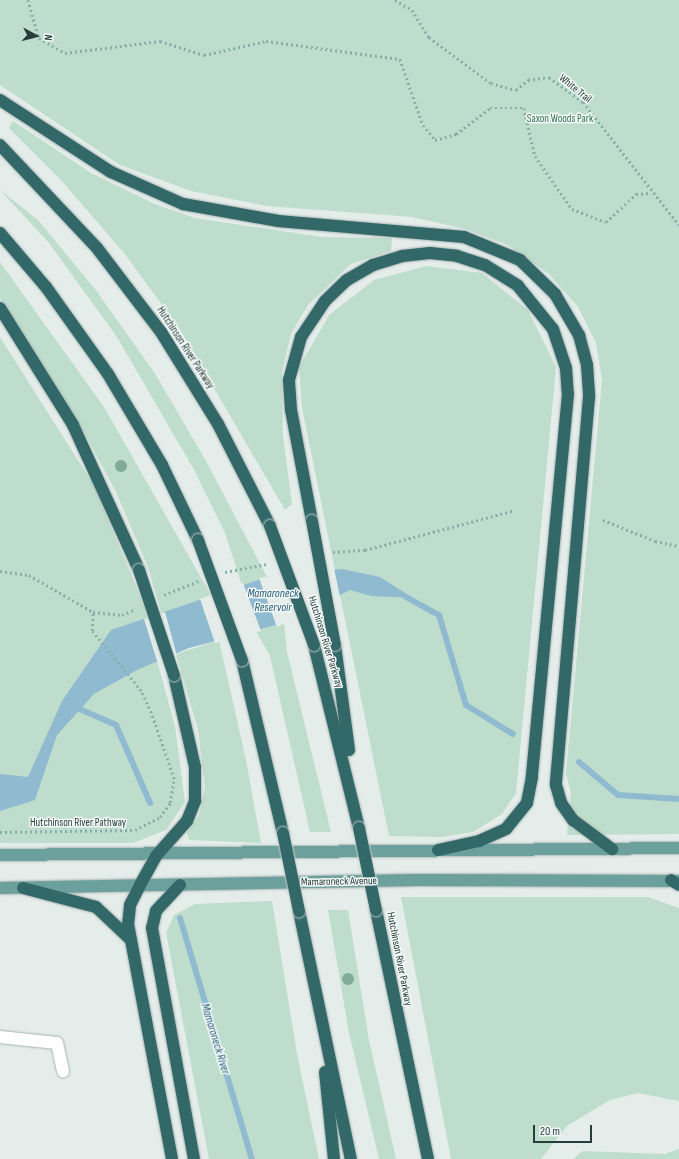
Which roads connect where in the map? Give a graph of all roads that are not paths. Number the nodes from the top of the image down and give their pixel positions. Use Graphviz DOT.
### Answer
graph roads {
  1 [pos="0,100"];
  2 [pos="0,145"];
  3 [pos="0,233"];
  4 [pos="0,308"];
  5 [pos="359,828"];
  6 [pos="679,848"];
  7 [pos="612,849"];
  8 [pos="438,850"];
  9 [pos="0,856"];
  10 [pos="156,856"];
  11 [pos="676,882"];
  12 [pos="140,885"];
  13 [pos="180,885"];
  14 [pos="0,888"];
  15 [pos="23,888"];
  16 [pos="131,940"];
  17 [pos="319,1011"];
  18 [pos="0,1037"];
  19 [pos="63,1071"];
  20 [pos="408,1074"];
  21 [pos="172,1159"];
  22 [pos="194,1159"];
  23 [pos="334,1159"];
  24 [pos="351,1159"];
  25 [pos="428,1159"];
  26 [pos="437,1159"];
  1 -- 7 [label="highway"];
  2 -- 5 [label="highway, Hutchinson River Parkway, bridge"];
  3 -- 17 [label="highway, bridge"];
  4 -- 10 [label="highway, bridge"];
  5 -- 8 [label="highway, bridge"];
  5 -- 20 [label="highway, Hutchinson River Parkway, bridge"];
  6 -- 7 [label="main road"];
  7 -- 8 [label="main road"];
  8 -- 10 [label="main road"];
  9 -- 10 [label="main road"];
  10 -- 12 [label="highway"];
  11 -- 13 [label="main road, Mamaroneck Avenue"];
  12 -- 13 [label="main road, Mamaroneck Avenue"];
  12 -- 15 [label="main road, Mamaroneck Avenue"];
  12 -- 16 [label="highway"];
  13 -- 22 [label="highway"];
  14 -- 15 [label="main road, Mamaroneck Avenue"];
  15 -- 16 [label="highway"];
  16 -- 21 [label="highway"];
  17 -- 23 [label="highway"];
  17 -- 24 [label="highway"];
  18 -- 19 [label="lane"];
  20 -- 25 [label="highway, Hutchinson River Parkway"];
  20 -- 26 [label="highway"];
}
